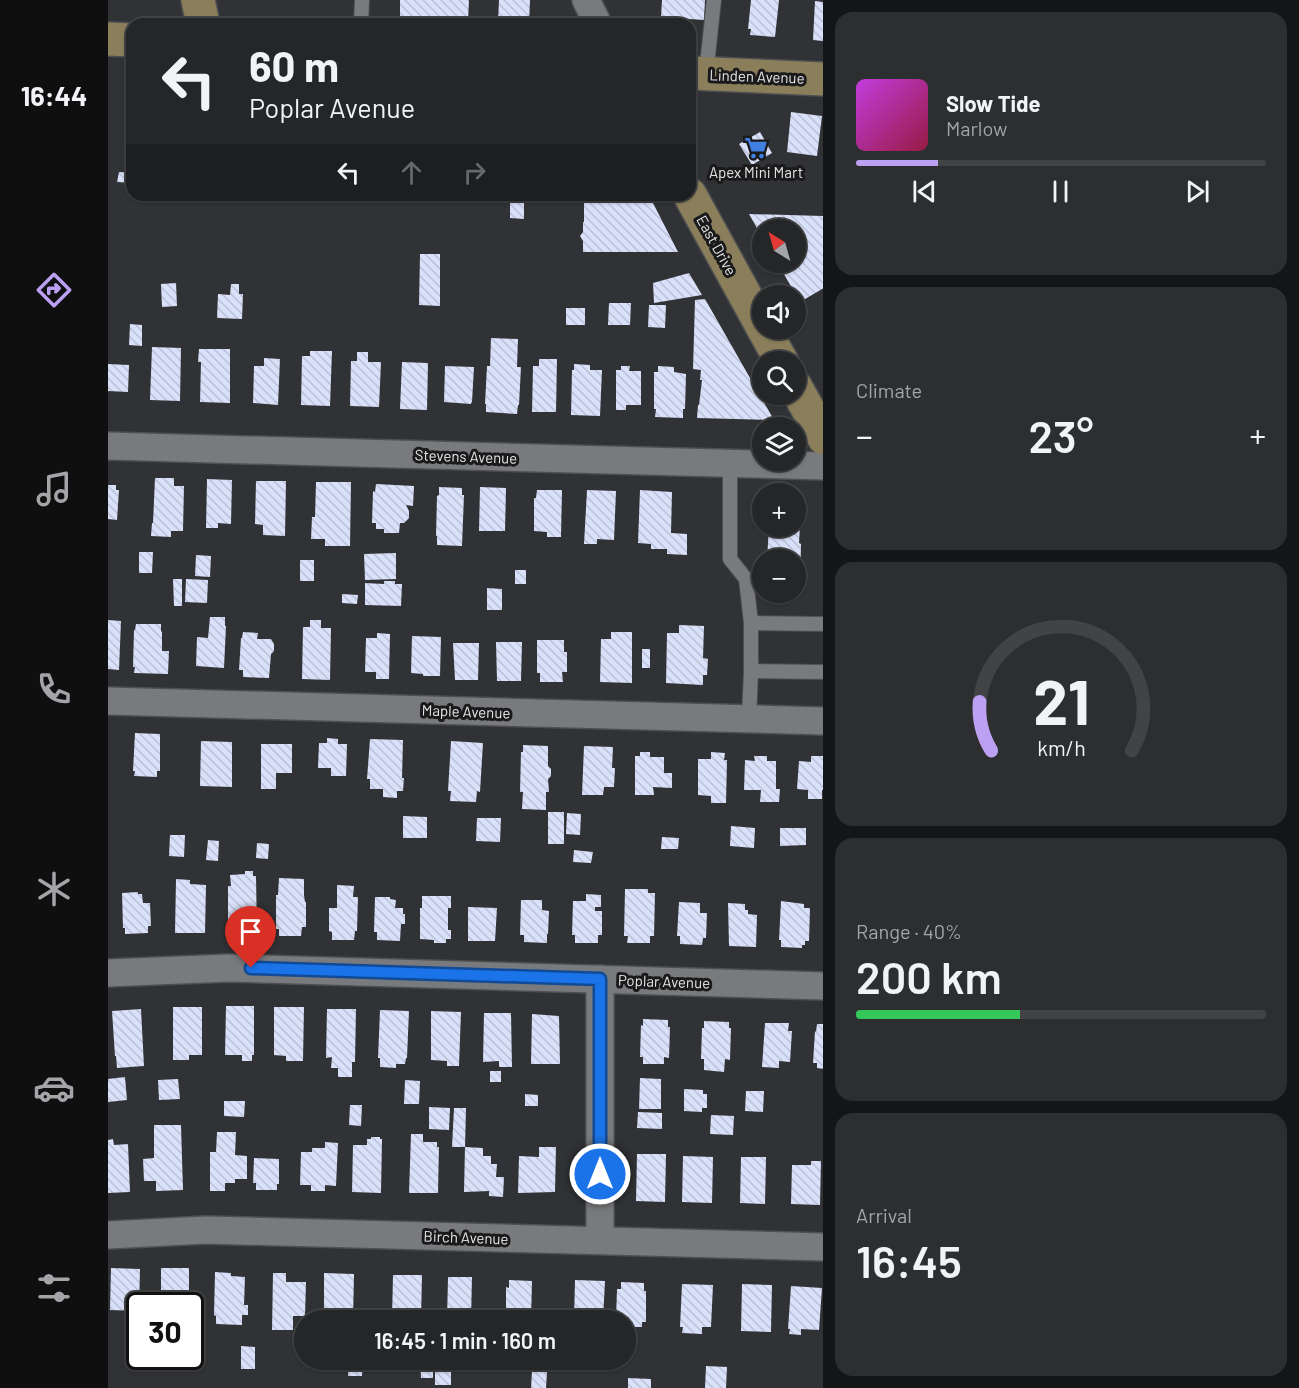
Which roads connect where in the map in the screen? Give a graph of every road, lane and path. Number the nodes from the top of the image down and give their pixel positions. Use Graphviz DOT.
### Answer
graph roads {
  1 [pos="198,0"];
  2 [pos="362,0"];
  3 [pos="586,0"];
  4 [pos="714,0"];
  5 [pos="202,18"];
  6 [pos="361,18"];
  7 [pos="595,18"];
  8 [pos="108,39"];
  9 [pos="126,40"];
  10 [pos="698,74"];
  11 [pos="823,78"];
  12 [pos="693,201"];
  13 [pos="752,307"];
  14 [pos="806,405"];
  15 [pos="823,436"];
  16 [pos="108,446"];
  17 [pos="730,463"];
  18 [pos="823,466"];
  19 [pos="751,623"];
  20 [pos="823,624"];
  21 [pos="751,671"];
  22 [pos="823,672"];
  23 [pos="108,701"];
  24 [pos="749,719"];
  25 [pos="823,721"];
  26 [pos="108,973"];
  27 [pos="600,979"];
  28 [pos="823,986"];
  29 [pos="108,1235"];
  30 [pos="600,1240"];
  31 [pos="823,1247"];
  1 -- 5 [label="street"];
  2 -- 6 [label="lane"];
  3 -- 7 [label="street"];
  4 -- 10 [label="lane"];
  8 -- 9 [label="street"];
  10 -- 11 [label="street, Linden Avenue"];
  12 -- 13 [label="street, East Drive"];
  14 -- 15 [label="street"];
  16 -- 17 [label="street, Stevens Avenue"];
  17 -- 18 [label="street, Stevens Avenue"];
  17 -- 19 [label="lane"];
  19 -- 20 [label="lane"];
  19 -- 21 [label="lane"];
  21 -- 22 [label="lane"];
  21 -- 24 [label="lane"];
  23 -- 24 [label="street, Maple Avenue"];
  24 -- 25 [label="street, Maple Avenue"];
  26 -- 27 [label="street, Poplar Avenue"];
  27 -- 28 [label="street, Poplar Avenue"];
  27 -- 30 [label="street"];
  29 -- 30 [label="street, Birch Avenue"];
  30 -- 31 [label="street, Birch Avenue"];
}
